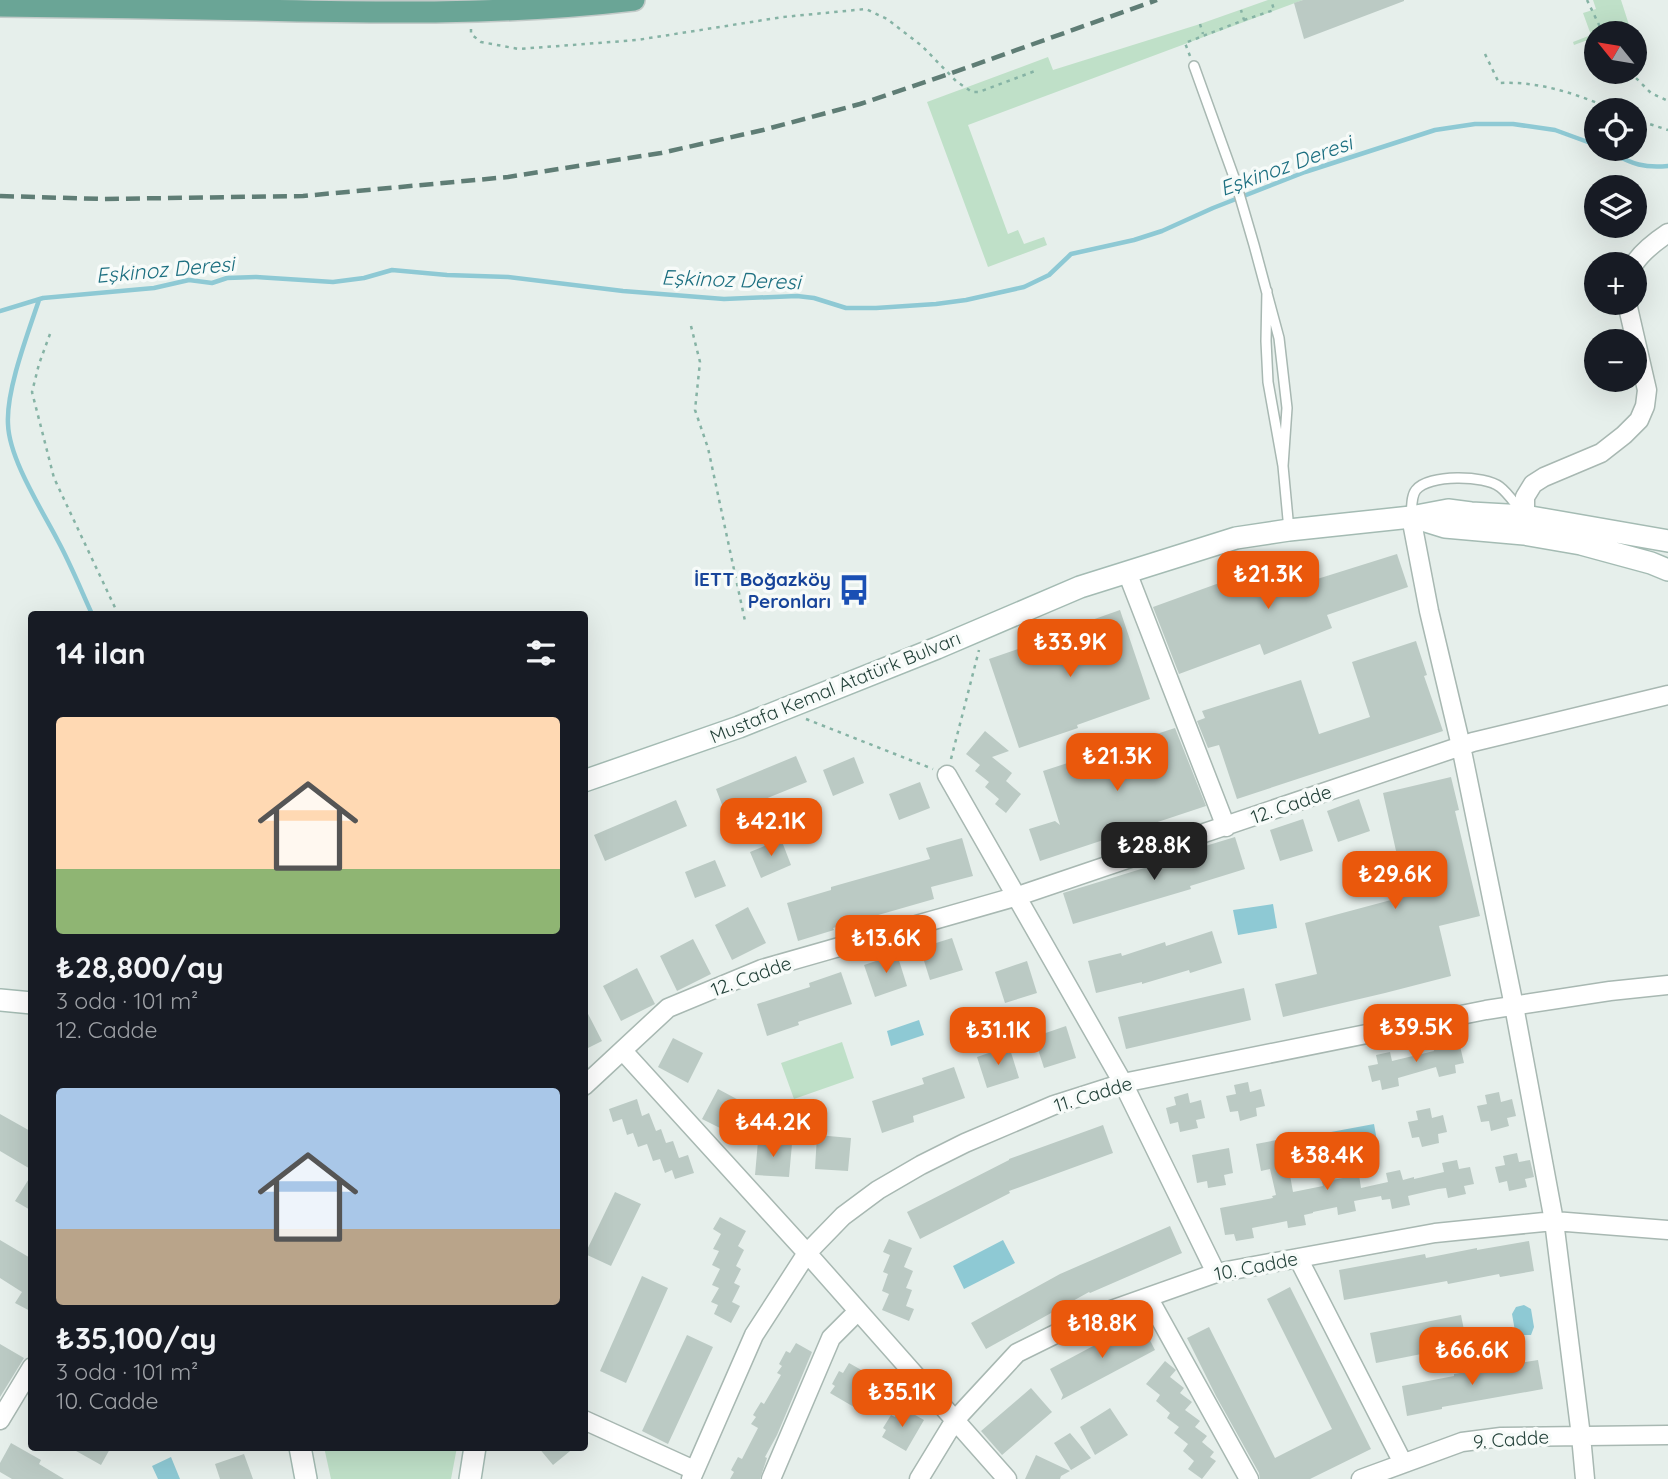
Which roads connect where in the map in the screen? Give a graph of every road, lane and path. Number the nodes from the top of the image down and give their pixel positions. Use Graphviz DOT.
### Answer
graph roads {
  1 [pos="634,0"];
  2 [pos="1271,0"];
  3 [pos="1587,0"];
  4 [pos="605,2"];
  5 [pos="0,6"];
  6 [pos="1241,10"];
  7 [pos="1244,20"];
  8 [pos="1597,21"];
  9 [pos="472,23"];
  10 [pos="1200,24"];
  11 [pos="1204,36"];
  12 [pos="1485,54"];
  13 [pos="1194,66"];
  14 [pos="1035,71"];
  15 [pos="1642,84"];
  16 [pos="1584,99"];
  17 [pos="1668,101"];
  18 [pos="1647,123"];
  19 [pos="1668,130"];
  20 [pos="1668,233"];
  21 [pos="1645,252"];
  22 [pos="1266,291"];
  23 [pos="1630,315"];
  24 [pos="691,326"];
  25 [pos="50,334"];
  26 [pos="1283,466"];
  27 [pos="1411,517"];
  28 [pos="1525,525"];
  29 [pos="1289,530"];
  30 [pos="1668,541"];
  31 [pos="1668,570"];
  32 [pos="1127,572"];
  33 [pos="117,611"];
  34 [pos="745,621"];
  35 [pos="985,626"];
  36 [pos="1668,695"];
  37 [pos="782,710"];
  38 [pos="1461,746"];
  39 [pos="947,775"];
  40 [pos="588,780"];
  41 [pos="1226,827"];
  42 [pos="1018,896"];
  43 [pos="1668,985"];
  44 [pos="0,1000"];
  45 [pos="28,1003"];
  46 [pos="1514,1006"];
  47 [pos="623,1051"];
  48 [pos="588,1082"];
  49 [pos="1123,1083"];
  50 [pos="1555,1221"];
  51 [pos="1668,1230"];
  52 [pos="807,1253"];
  53 [pos="1297,1258"];
  54 [pos="1216,1273"];
  55 [pos="1148,1297"];
  56 [pos="858,1311"];
  57 [pos="28,1374"];
  58 [pos="0,1420"];
  59 [pos="955,1420"];
  60 [pos="588,1422"];
  61 [pos="1668,1435"];
  62 [pos="1581,1436"];
  63 [pos="301,1451"];
  64 [pos="474,1451"];
  65 [pos="1403,1463"];
  66 [pos="693,1474"];
  67 [pos="306,1479"];
  68 [pos="470,1479"];
  69 [pos="771,1479"];
  70 [pos="919,1479"];
  71 [pos="1007,1479"];
  72 [pos="1250,1479"];
  73 [pos="1361,1479"];
  74 [pos="1584,1479"];
  1 -- 4 [label="main road"];
  2 -- 7 [label="path"];
  3 -- 8 [label="path"];
  4 -- 5 [label="main road"];
  6 -- 7 [label="path"];
  7 -- 11 [label="path"];
  9 -- 14 [label="path"];
  10 -- 11 [label="path"];
  11 -- 13 [label="path"];
  12 -- 16 [label="path"];
  13 -- 22 [label="lane"];
  15 -- 17 [label="path"];
  18 -- 19 [label="path"];
  20 -- 21 [label="street"];
  22 -- 26 [label="lane"];
  22 -- 26 [label="lane"];
  23 -- 28 [label="street"];
  24 -- 34 [label="path"];
  25 -- 33 [label="path"];
  26 -- 29 [label="lane"];
  27 -- 28 [label="street, Mustafa Kemal Atatürk Bulvarı"];
  27 -- 28 [label="lane"];
  27 -- 29 [label="street, Mustafa Kemal Atatürk Bulvarı"];
  27 -- 38 [label="street"];
  28 -- 30 [label="street, Mustafa Kemal Atatürk Bulvarı"];
  28 -- 31 [label="street, Mustafa Kemal Atatürk Bulvarı"];
  29 -- 32 [label="street, Mustafa Kemal Atatürk Bulvarı"];
  32 -- 35 [label="street, Mustafa Kemal Atatürk Bulvarı"];
  32 -- 41 [label="street"];
  35 -- 37 [label="street, Mustafa Kemal Atatürk Bulvarı"];
  35 -- 39 [label="path"];
  36 -- 38 [label="street, 12. Cadde"];
  37 -- 39 [label="path"];
  37 -- 40 [label="street, Mustafa Kemal Atatürk Bulvarı"];
  38 -- 41 [label="street, 12. Cadde"];
  38 -- 46 [label="street"];
  39 -- 42 [label="street"];
  41 -- 42 [label="street, 12. Cadde"];
  42 -- 47 [label="street, 12. Cadde"];
  42 -- 49 [label="street"];
  43 -- 46 [label="street, 11. Cadde"];
  44 -- 45 [label="street"];
  46 -- 49 [label="street, 11. Cadde"];
  46 -- 50 [label="street"];
  47 -- 48 [label="street, 12. Cadde"];
  47 -- 52 [label="street"];
  49 -- 52 [label="street, 11. Cadde"];
  49 -- 54 [label="street"];
  50 -- 51 [label="street, 10. Cadde"];
  50 -- 53 [label="street, 10. Cadde"];
  50 -- 62 [label="street"];
  52 -- 56 [label="street"];
  52 -- 66 [label="street, 11. Cadde"];
  53 -- 54 [label="street, 10. Cadde"];
  53 -- 65 [label="street"];
  54 -- 55 [label="street, 10. Cadde"];
  55 -- 59 [label="street, 10. Cadde"];
  55 -- 72 [label="street"];
  56 -- 59 [label="street"];
  56 -- 69 [label="street"];
  57 -- 58 [label="street"];
  59 -- 70 [label="street, 10. Cadde"];
  59 -- 71 [label="street"];
  60 -- 66 [label="street"];
  61 -- 62 [label="street, 9. Cadde"];
  62 -- 65 [label="street, 9. Cadde"];
  62 -- 74 [label="street"];
  63 -- 67 [label="street"];
  64 -- 68 [label="street"];
  65 -- 73 [label="street, 9. Cadde"];
}
